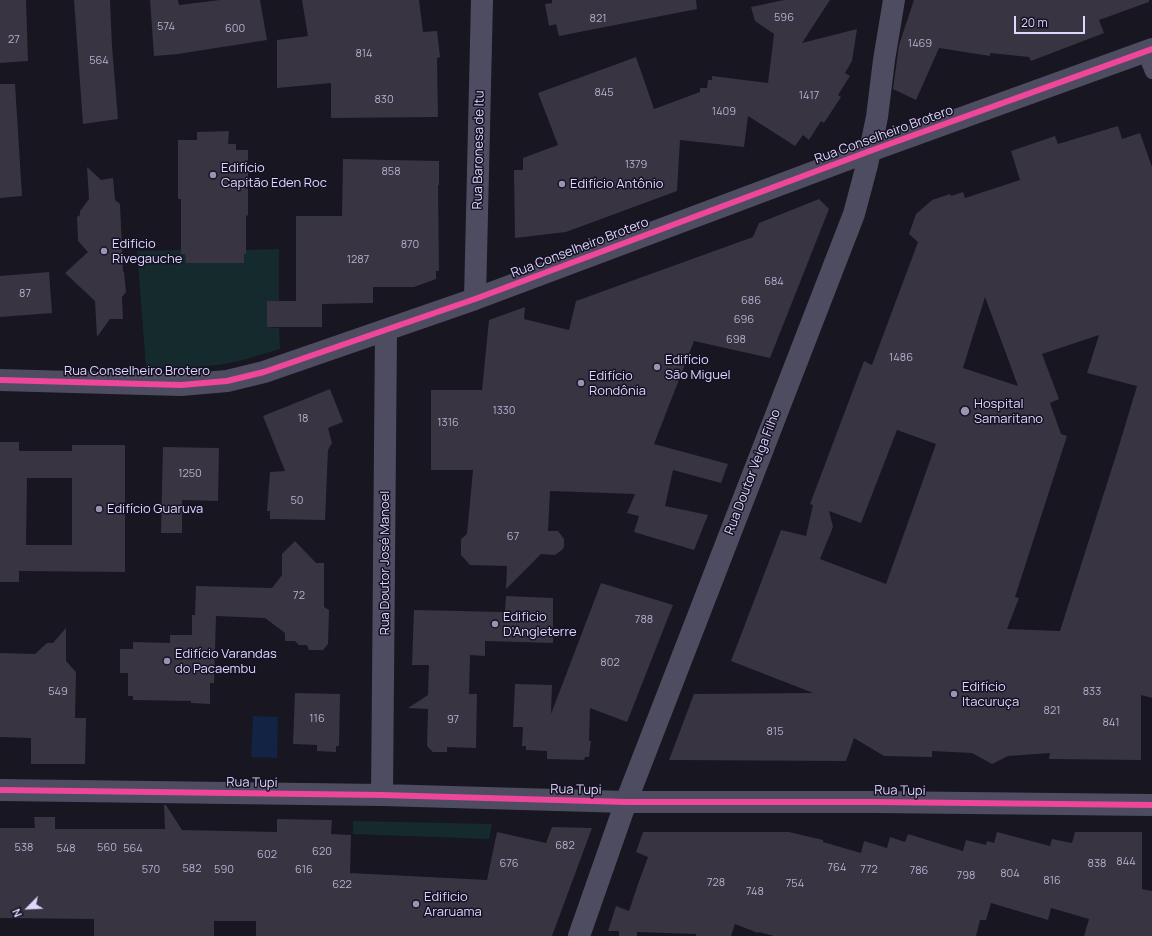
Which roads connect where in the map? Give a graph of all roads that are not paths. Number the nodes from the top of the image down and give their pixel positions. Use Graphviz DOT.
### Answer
graph roads {
  1 [pos="482,0"];
  2 [pos="894,0"];
  3 [pos="1148,51"];
  4 [pos="1152,72"];
  5 [pos="870,151"];
  6 [pos="475,299"];
  7 [pos="386,331"];
  8 [pos="0,380"];
  9 [pos="0,790"];
  10 [pos="382,795"];
  11 [pos="626,802"];
  12 [pos="1152,805"];
  13 [pos="579,936"];
  1 -- 6 [label="street, Rua Baronesa de Itu"];
  2 -- 5 [label="street, Rua Doutor Veiga Filho"];
  3 -- 4 [label="lane"];
  3 -- 5 [label="street, Rua Conselheiro Brotero"];
  5 -- 6 [label="street, Rua Conselheiro Brotero"];
  5 -- 11 [label="street, Rua Doutor Veiga Filho"];
  6 -- 7 [label="street, Rua Conselheiro Brotero"];
  7 -- 8 [label="street, Rua Conselheiro Brotero"];
  7 -- 10 [label="street, Rua Doutor José Manoel"];
  9 -- 10 [label="street, Rua Tupi"];
  10 -- 11 [label="street, Rua Tupi"];
  11 -- 12 [label="street, Rua Tupi"];
  11 -- 13 [label="street, Rua Doutor Veiga Filho"];
}
